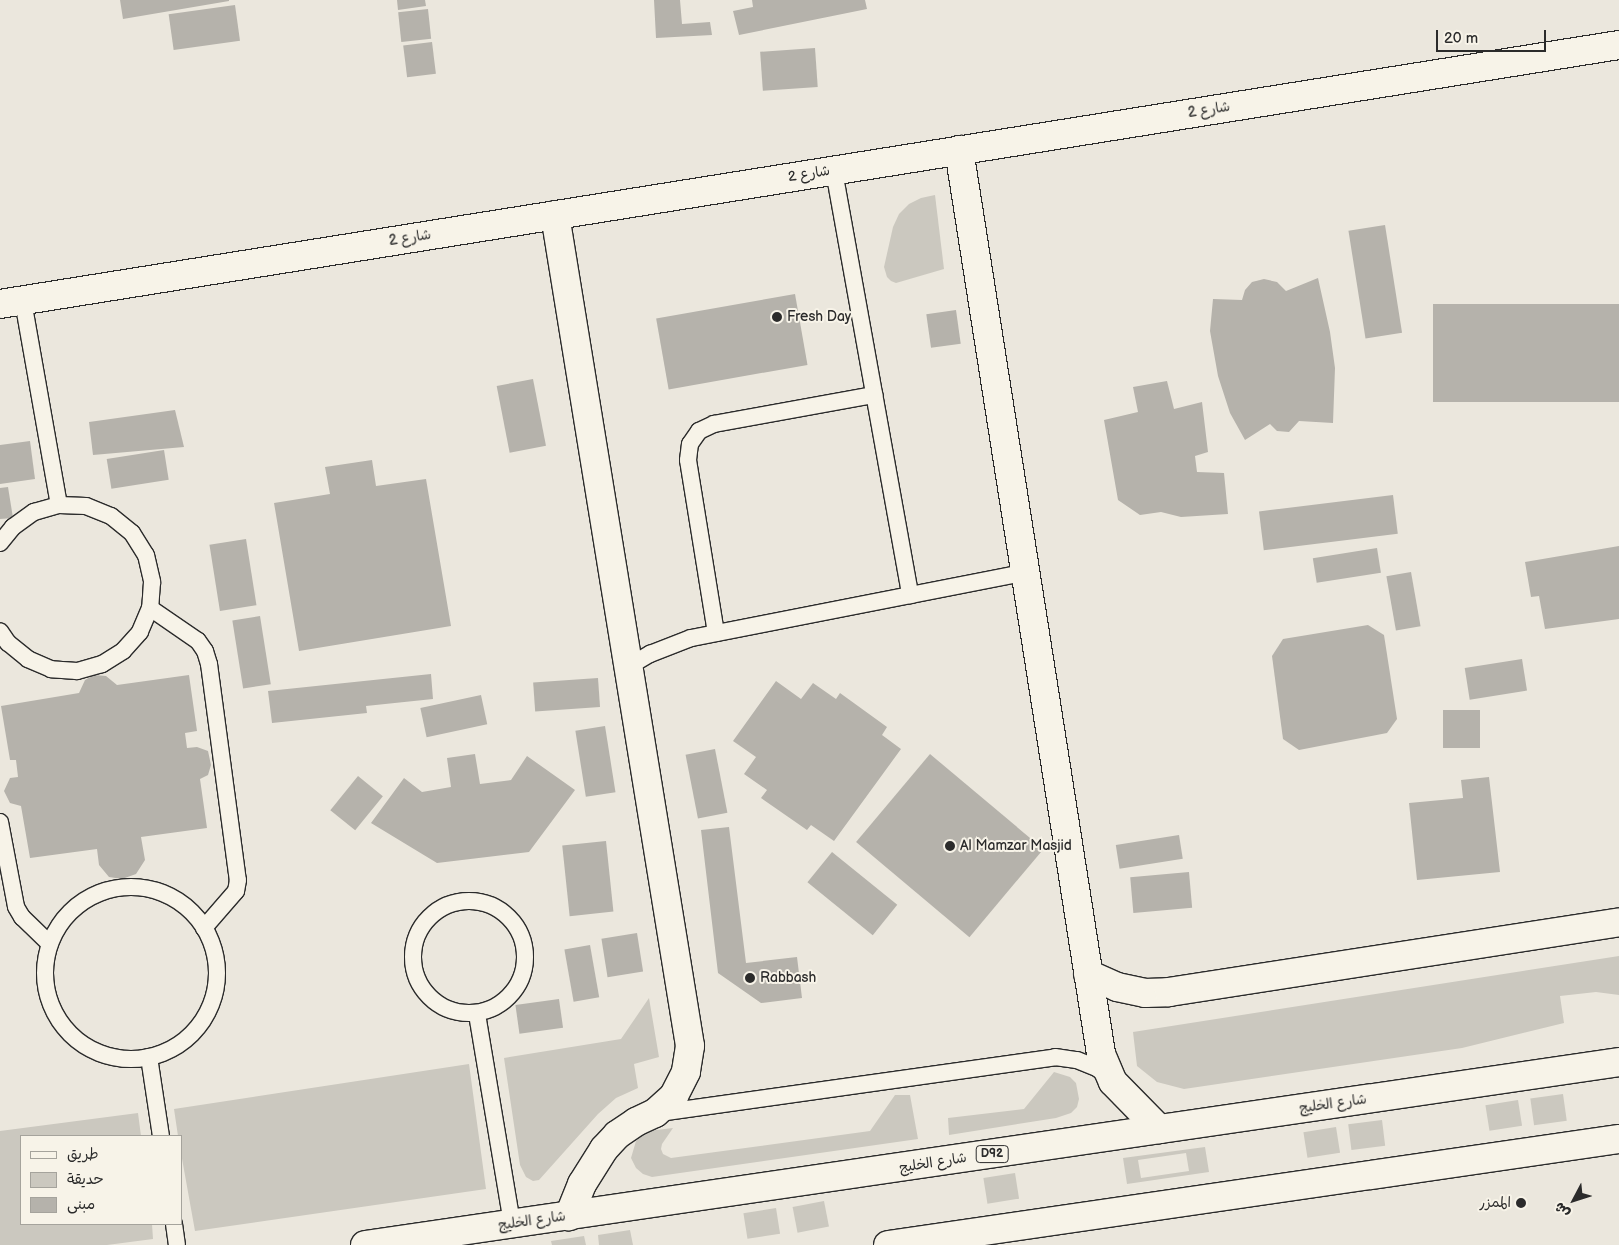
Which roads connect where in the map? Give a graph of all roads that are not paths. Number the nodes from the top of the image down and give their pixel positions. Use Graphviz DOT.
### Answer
graph roads {
  1 [pos="1619,45"];
  2 [pos="959,150"];
  3 [pos="834,171"];
  4 [pos="555,215"];
  5 [pos="6,303"];
  6 [pos="874,395"];
  7 [pos="59,505"];
  8 [pos="0,543"];
  9 [pos="1026,572"];
  10 [pos="910,595"];
  11 [pos="150,608"];
  12 [pos="716,633"];
  13 [pos="3,641"];
  14 [pos="628,667"];
  15 [pos="0,822"];
  16 [pos="1619,922"];
  17 [pos="204,928"];
  18 [pos="49,943"];
  19 [pos="1088,974"];
  20 [pos="477,1014"];
  21 [pos="149,1057"];
  22 [pos="1619,1062"];
  23 [pos="1114,1082"];
  24 [pos="655,1113"];
  25 [pos="1159,1129"];
  26 [pos="161,1135"];
  27 [pos="1619,1139"];
  28 [pos="569,1216"];
  29 [pos="512,1224"];
  30 [pos="174,1225"];
  31 [pos="177,1245"];
  32 [pos="365,1245"];
  33 [pos="888,1245"];
  1 -- 2 [label="street, شارع 2"];
  2 -- 3 [label="street, شارع 2"];
  2 -- 9 [label="street"];
  3 -- 4 [label="street, شارع 2"];
  3 -- 6 [label="lane"];
  4 -- 5 [label="street, شارع 2"];
  4 -- 14 [label="street"];
  5 -- 7 [label="lane"];
  6 -- 10 [label="lane"];
  6 -- 12 [label="lane"];
  7 -- 8 [label="lane"];
  7 -- 11 [label="lane"];
  9 -- 10 [label="lane"];
  9 -- 19 [label="street"];
  10 -- 12 [label="lane"];
  11 -- 13 [label="lane"];
  11 -- 17 [label="lane"];
  12 -- 14 [label="lane"];
  14 -- 24 [label="street"];
  15 -- 18 [label="lane"];
  16 -- 19 [label="street"];
  17 -- 18 [label="lane"];
  17 -- 21 [label="lane"];
  18 -- 21 [label="lane"];
  19 -- 23 [label="street"];
  20 -- 20 [label="lane"];
  20 -- 29 [label="lane"];
  21 -- 26 [label="lane"];
  22 -- 25 [label="street, شارع الخليج / D92"];
  23 -- 24 [label="lane"];
  23 -- 25 [label="street"];
  24 -- 28 [label="street"];
  25 -- 28 [label="street, شارع الخليج / D92"];
  27 -- 33 [label="street"];
  28 -- 29 [label="street, شارع الخليج / D92"];
  29 -- 32 [label="street, شارع الخليج / D92"];
  30 -- 31 [label="lane"];
}
